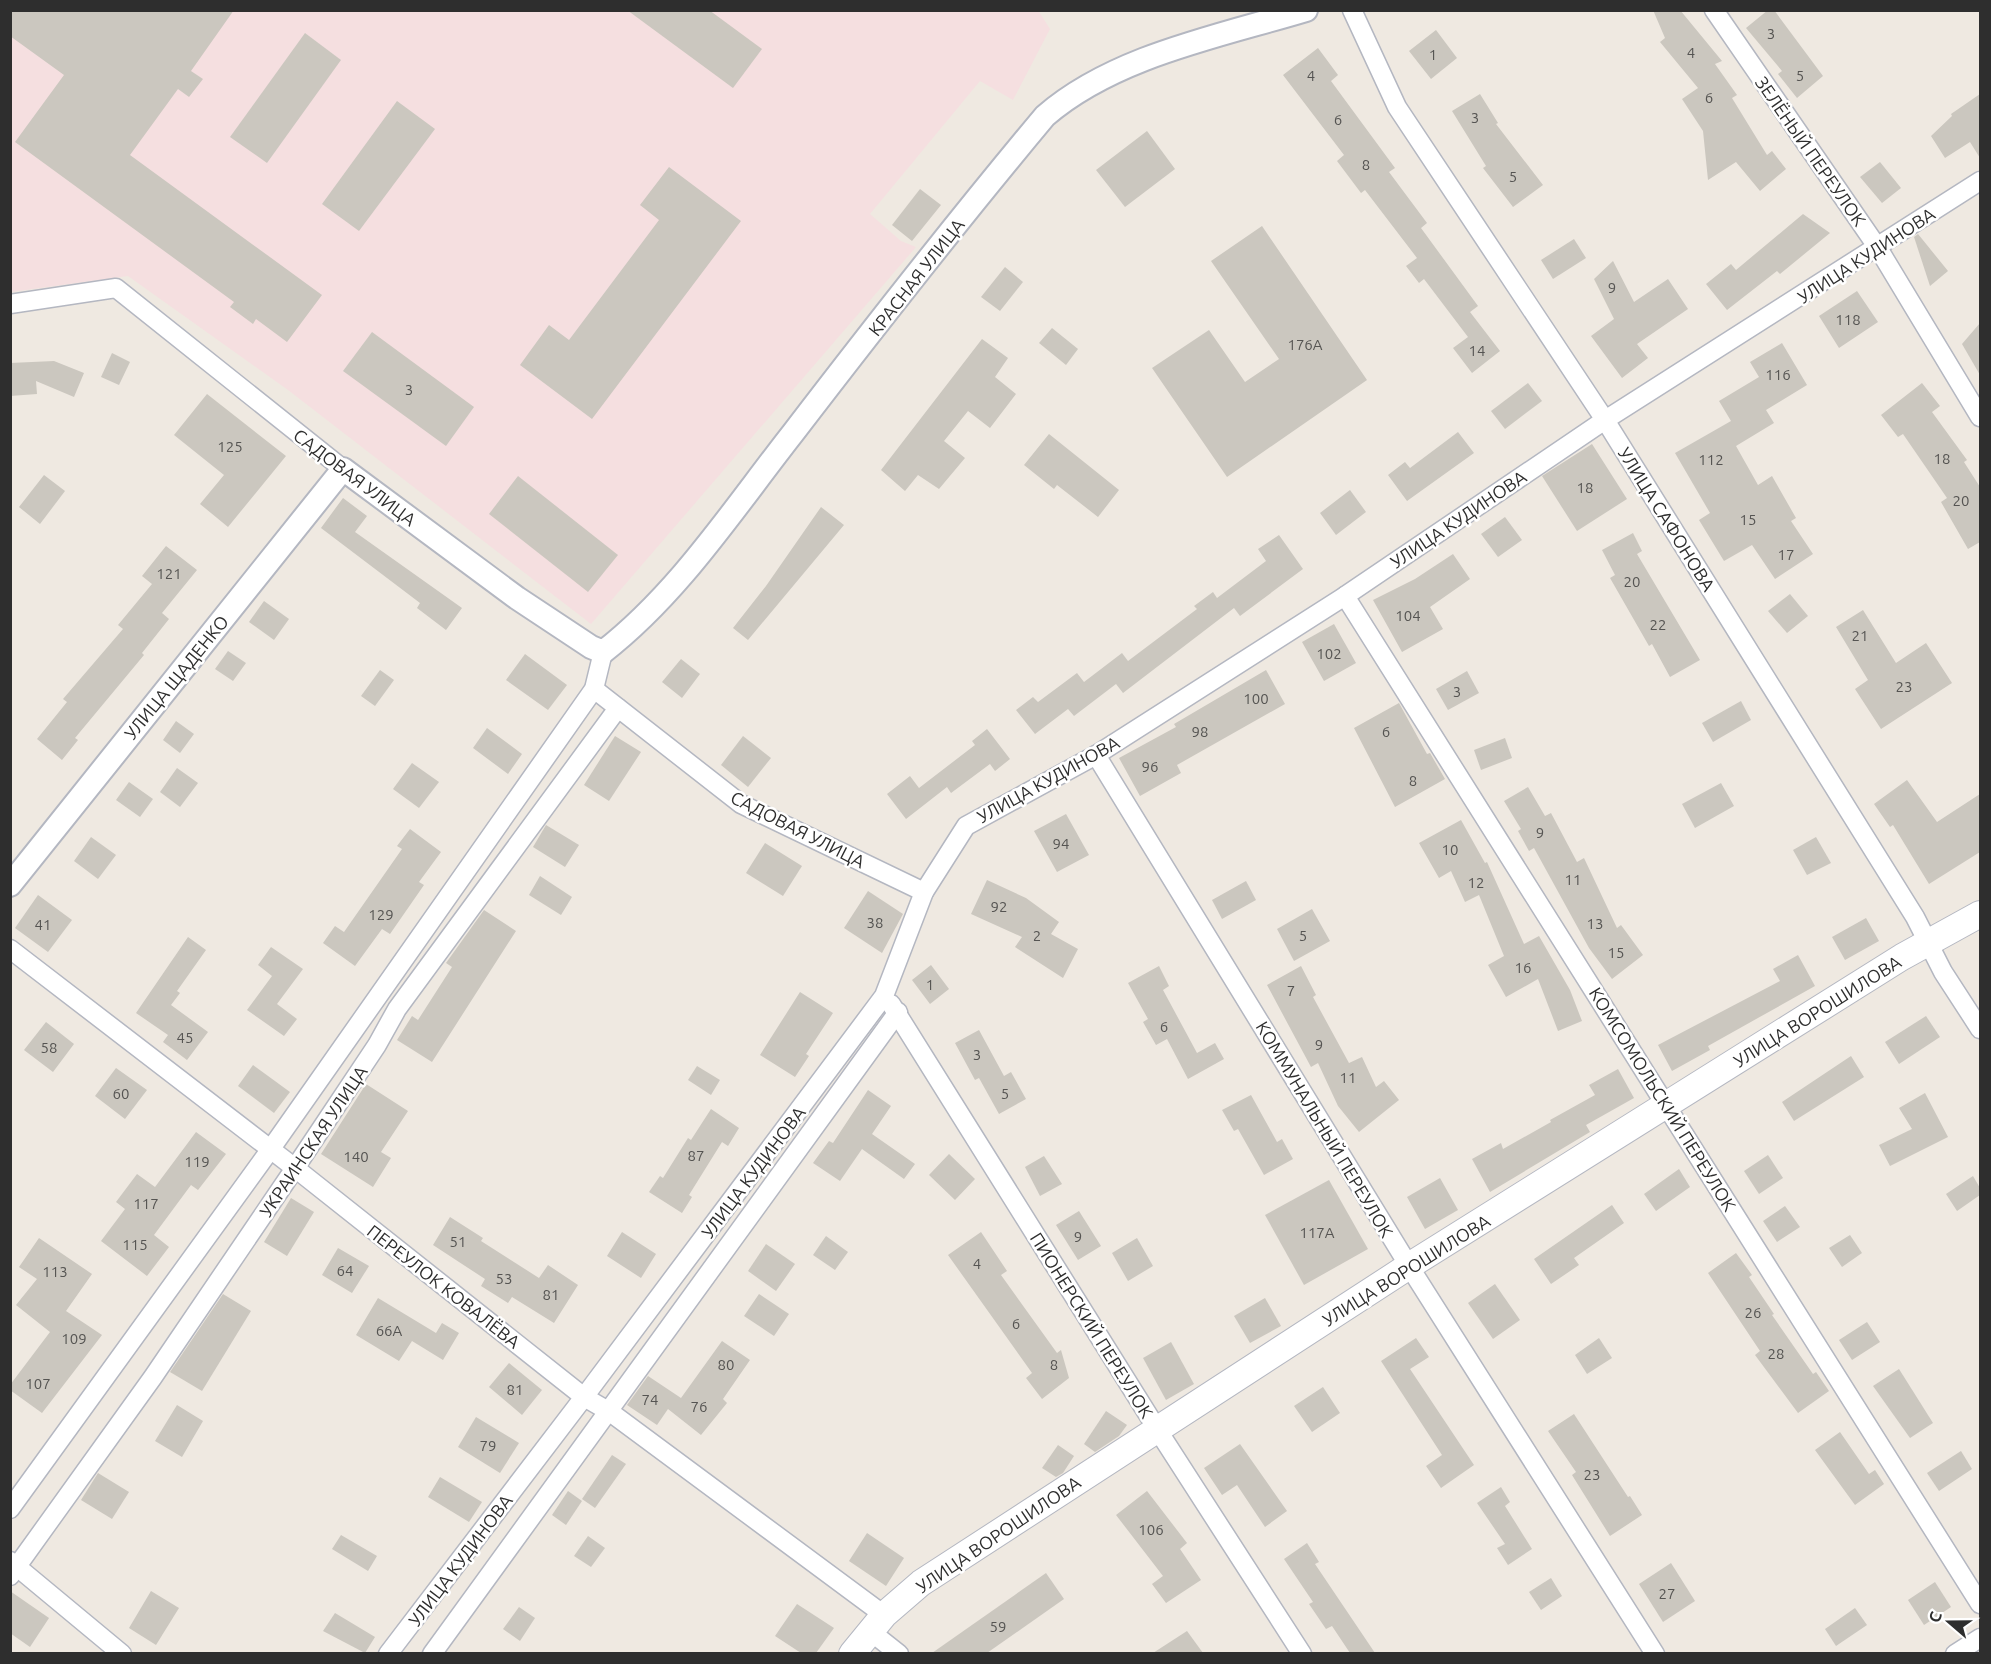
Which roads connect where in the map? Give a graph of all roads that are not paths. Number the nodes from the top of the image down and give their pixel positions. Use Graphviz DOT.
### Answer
graph roads {
  1 [pos="1306,10"];
  2 [pos="1352,10"];
  3 [pos="1714,10"];
  4 [pos="1980,182"];
  5 [pos="1878,248"];
  6 [pos="10,304"];
  7 [pos="1980,417"];
  8 [pos="1605,420"];
  9 [pos="343,469"];
  10 [pos="1344,596"];
  11 [pos="603,652"];
  12 [pos="594,689"];
  13 [pos="618,708"];
  14 [pos="1096,755"];
  15 [pos="10,885"];
  16 [pos="924,892"];
  17 [pos="1980,914"];
  18 [pos="1928,941"];
  19 [pos="10,949"];
  20 [pos="884,996"];
  21 [pos="898,1012"];
  22 [pos="1980,1029"];
  23 [pos="1667,1106"];
  24 [pos="270,1150"];
  25 [pos="295,1168"];
  26 [pos="1409,1266"];
  27 [pos="584,1397"];
  28 [pos="610,1412"];
  29 [pos="1157,1429"];
  30 [pos="10,1509"];
  31 [pos="13,1568"];
  32 [pos="1980,1604"];
  33 [pos="877,1623"];
  34 [pos="1980,1638"];
  35 [pos="122,1653"];
  36 [pos="388,1653"];
  37 [pos="432,1653"];
  38 [pos="852,1653"];
  39 [pos="899,1653"];
  40 [pos="1302,1653"];
  41 [pos="1656,1653"];
  42 [pos="1955,1653"];
  1 -- 11 [label="street, КРАСНАЯ УЛИЦА"];
  2 -- 8 [label="street, УЛИЦА САФОНОВА"];
  3 -- 5 [label="street, ЗЕЛЁНЫЙ ПЕРЕУЛОК"];
  4 -- 5 [label="street, УЛИЦА КУДИНОВА"];
  5 -- 7 [label="street, ЗЕЛЁНЫЙ ПЕРЕУЛОК"];
  5 -- 8 [label="street, УЛИЦА КУДИНОВА"];
  6 -- 9 [label="street, САДОВАЯ УЛИЦА"];
  8 -- 10 [label="street, УЛИЦА КУДИНОВА"];
  8 -- 18 [label="street, УЛИЦА САФОНОВА"];
  9 -- 11 [label="street, САДОВАЯ УЛИЦА"];
  9 -- 15 [label="street, УЛИЦА ЩАДЕНКО"];
  10 -- 14 [label="street, УЛИЦА КУДИНОВА"];
  10 -- 23 [label="street, КОМСОМОЛЬСКИЙ ПЕРЕУЛОК"];
  11 -- 12 [label="street, УКРАИНСКАЯ УЛИЦА"];
  12 -- 13 [label="street, САДОВАЯ УЛИЦА"];
  12 -- 24 [label="street, УКРАИНСКАЯ УЛИЦА"];
  13 -- 16 [label="street, САДОВАЯ УЛИЦА"];
  13 -- 25 [label="street, УКРАИНСКАЯ УЛИЦА"];
  14 -- 16 [label="street, УЛИЦА КУДИНОВА"];
  14 -- 26 [label="street, КОММУНАЛЬНЫЙ ПЕРЕУЛОК"];
  16 -- 20 [label="street, УЛИЦА КУДИНОВА"];
  17 -- 18 [label="main road, УЛИЦА ВОРОШИЛОВА"];
  18 -- 22 [label="street, УЛИЦА САФОНОВА"];
  18 -- 23 [label="main road, УЛИЦА ВОРОШИЛОВА"];
  19 -- 24 [label="street, ПЕРЕУЛОК КОВАЛЁВА"];
  20 -- 21 [label="street, ПИОНЕРСКИЙ ПЕРЕУЛОК"];
  20 -- 27 [label="street, УЛИЦА КУДИНОВА"];
  21 -- 28 [label="street, УЛИЦА КУДИНОВА"];
  21 -- 29 [label="street, ПИОНЕРСКИЙ ПЕРЕУЛОК"];
  23 -- 26 [label="main road, УЛИЦА ВОРОШИЛОВА"];
  23 -- 32 [label="street, КОМСОМОЛЬСКИЙ ПЕРЕУЛОК"];
  24 -- 25 [label="street, ПЕРЕУЛОК КОВАЛЁВА"];
  24 -- 30 [label="street, УКРАИНСКАЯ УЛИЦА"];
  25 -- 27 [label="street, ПЕРЕУЛОК КОВАЛЁВА"];
  25 -- 31 [label="street, УКРАИНСКАЯ УЛИЦА"];
  26 -- 29 [label="main road, УЛИЦА ВОРОШИЛОВА"];
  26 -- 41 [label="street, КОММУНАЛЬНЫЙ ПЕРЕУЛОК"];
  27 -- 28 [label="street, ПЕРЕУЛОК КОВАЛЁВА"];
  27 -- 36 [label="street, УЛИЦА КУДИНОВА"];
  28 -- 33 [label="street, ПЕРЕУЛОК КОВАЛЁВА"];
  28 -- 37 [label="street, УЛИЦА КУДИНОВА"];
  29 -- 33 [label="main road, УЛИЦА ВОРОШИЛОВА"];
  29 -- 40 [label="street, ПИОНЕРСКИЙ ПЕРЕУЛОК"];
  31 -- 35 [label="street"];
  33 -- 38 [label="main road, УЛИЦА ВОРОШИЛОВА"];
  33 -- 39 [label="street, ПЕРЕУЛОК КОВАЛЁВА"];
  34 -- 42 [label="street"];
}
